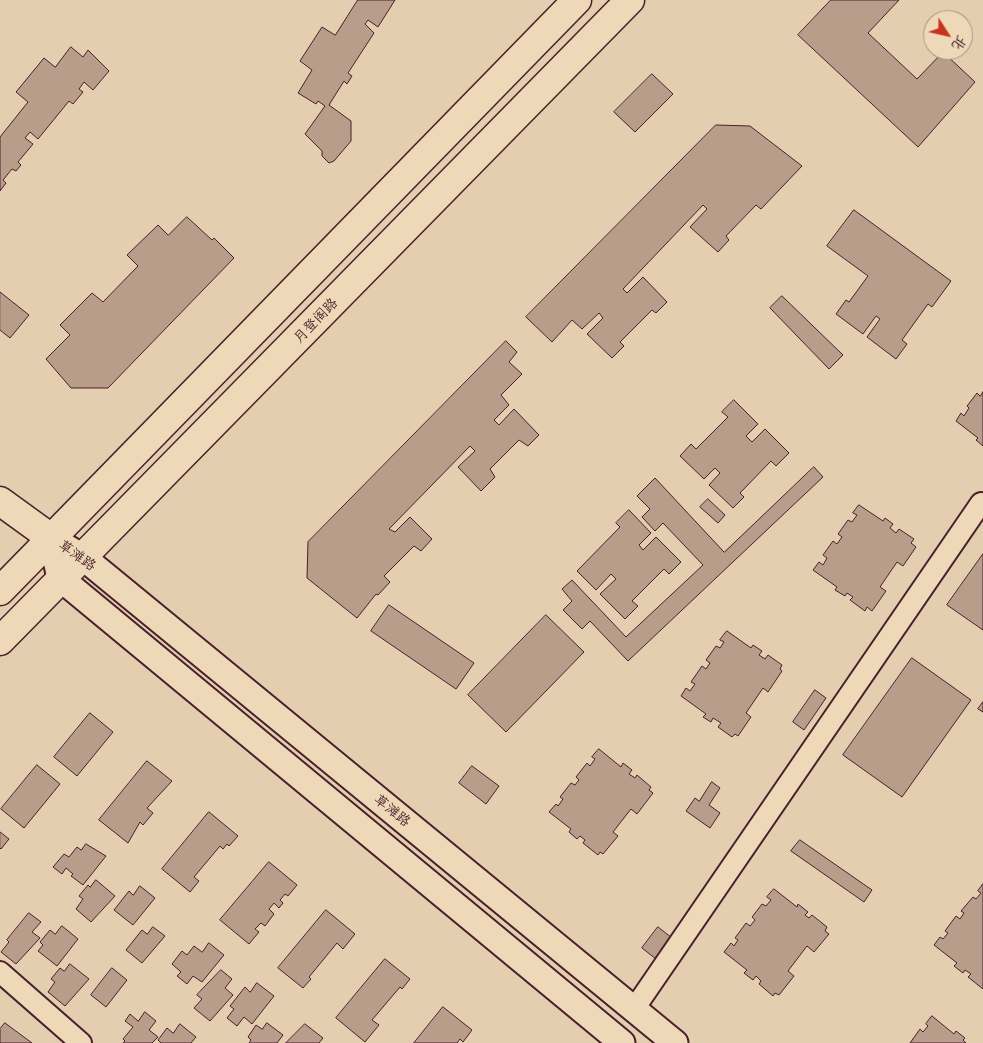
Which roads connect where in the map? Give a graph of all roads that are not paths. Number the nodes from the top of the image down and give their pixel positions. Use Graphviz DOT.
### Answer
graph roads {
  1 [pos="577,0"];
  2 [pos="630,0"];
  3 [pos="0,501"];
  4 [pos="981,503"];
  5 [pos="52,538"];
  6 [pos="84,558"];
  7 [pos="60,578"];
  8 [pos="0,591"];
  9 [pos="0,641"];
  10 [pos="0,972"];
  11 [pos="634,1009"];
  12 [pos="81,1043"];
  13 [pos="622,1043"];
  14 [pos="675,1043"];
  1 -- 5 [label="main road"];
  2 -- 6 [label="main road, 月登阁路"];
  3 -- 5 [label="main road"];
  4 -- 11 [label="street"];
  5 -- 6 [label="street, 草滩路"];
  5 -- 7 [label="street, 草滩路"];
  5 -- 8 [label="main road"];
  6 -- 7 [label="main road, 月登阁路"];
  6 -- 11 [label="street, 草滩路"];
  7 -- 9 [label="main road, 月登阁路"];
  7 -- 13 [label="street, 草滩路"];
  10 -- 12 [label="street"];
  11 -- 14 [label="street, 草滩路"];
}
